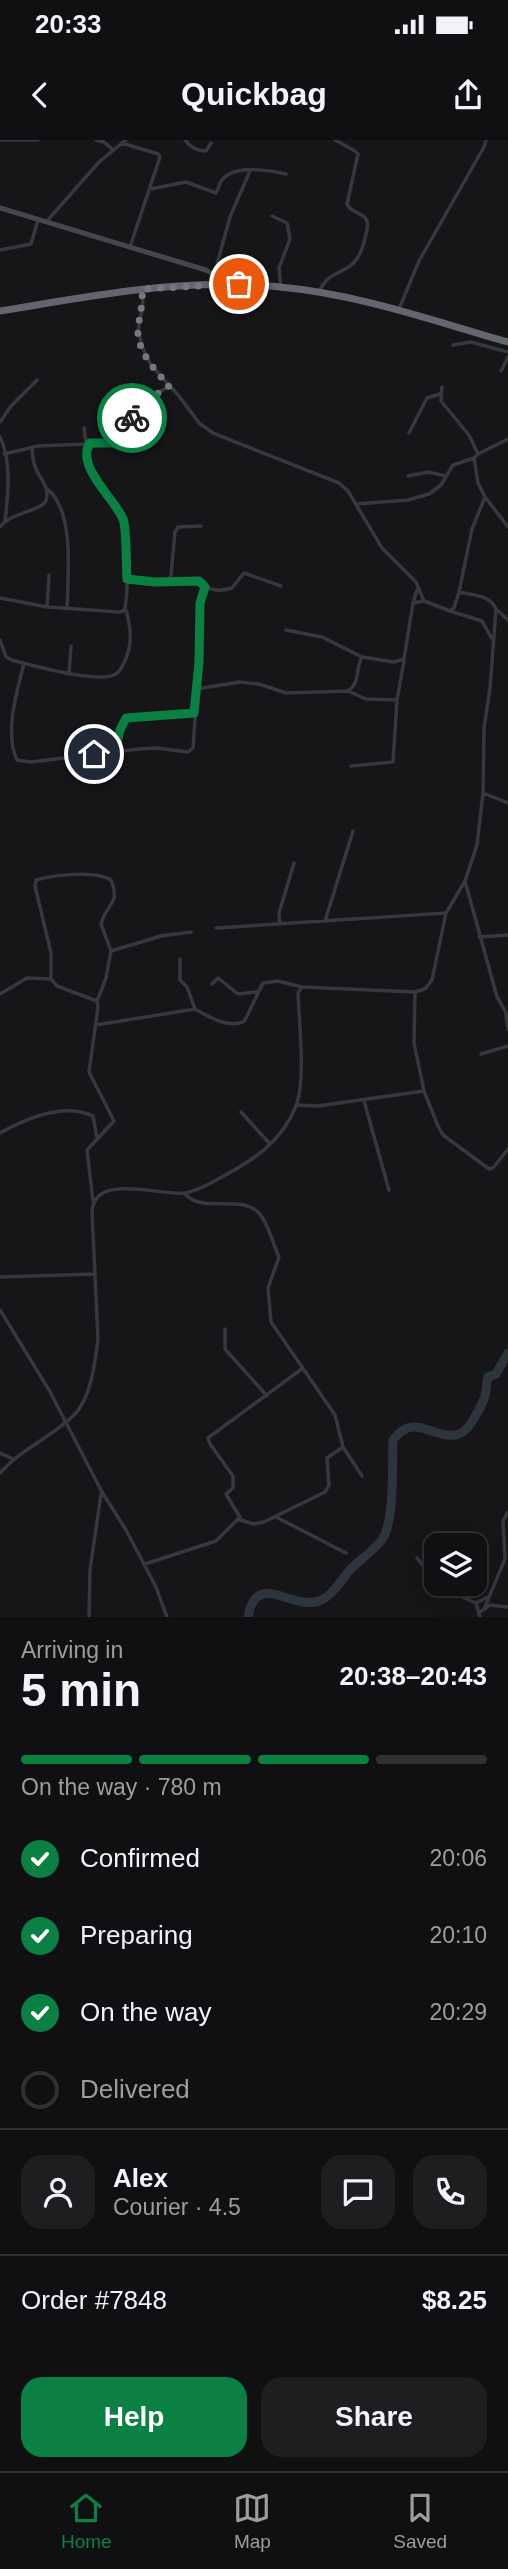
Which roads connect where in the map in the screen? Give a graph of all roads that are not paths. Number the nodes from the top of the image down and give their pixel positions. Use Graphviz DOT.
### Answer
graph roads {
  1 [pos="0,140"];
  2 [pos="38,140"];
  3 [pos="96,140"];
  4 [pos="185,140"];
  5 [pos="335,140"];
  6 [pos="486,140"];
  7 [pos="124,141"];
  8 [pos="211,143"];
  9 [pos="113,150"];
  10 [pos="250,171"];
  11 [pos="286,174"];
  12 [pos="150,189"];
  13 [pos="0,208"];
  14 [pos="272,216"];
  15 [pos="38,219"];
  16 [pos="47,221"];
  17 [pos="131,247"];
  18 [pos="0,250"];
  19 [pos="214,275"];
  20 [pos="220,284"];
  21 [pos="281,287"];
  22 [pos="142,289"];
  23 [pos="319,292"];
  24 [pos="0,311"];
  25 [pos="399,311"];
  26 [pos="508,342"];
  27 [pos="453,345"];
  28 [pos="508,354"];
  29 [pos="500,371"];
  30 [pos="37,380"];
  31 [pos="169,386"];
  32 [pos="442,387"];
  33 [pos="440,394"];
  34 [pos="0,422"];
  35 [pos="84,428"];
  36 [pos="409,433"];
  37 [pos="0,437"];
  38 [pos="508,439"];
  39 [pos="130,442"];
  40 [pos="87,444"];
  41 [pos="153,444"];
  42 [pos="32,447"];
  43 [pos="5,454"];
  44 [pos="478,454"];
  45 [pos="474,458"];
  46 [pos="0,467"];
  47 [pos="7,472"];
  48 [pos="408,476"];
  49 [pos="446,476"];
  50 [pos="46,488"];
  51 [pos="485,497"];
  52 [pos="356,504"];
  53 [pos="5,521"];
  54 [pos="201,526"];
  55 [pos="0,527"];
  56 [pos="508,527"];
  57 [pos="49,575"];
  58 [pos="172,575"];
  59 [pos="127,579"];
  60 [pos="137,581"];
  61 [pos="168,582"];
  62 [pos="177,582"];
  63 [pos="128,586"];
  64 [pos="281,586"];
  65 [pos="205,587"];
  66 [pos="418,587"];
  67 [pos="459,592"];
  68 [pos="0,598"];
  69 [pos="424,601"];
  70 [pos="413,603"];
  71 [pos="47,607"];
  72 [pos="67,608"];
  73 [pos="125,608"];
  74 [pos="496,609"];
  75 [pos="450,611"];
  76 [pos="508,620"];
  77 [pos="286,630"];
  78 [pos="0,640"];
  79 [pos="493,641"];
  80 [pos="71,646"];
  81 [pos="362,657"];
  82 [pos="404,659"];
  83 [pos="24,663"];
  84 [pos="69,673"];
  85 [pos="196,689"];
  86 [pos="348,691"];
  87 [pos="397,700"];
  88 [pos="194,713"];
  89 [pos="115,751"];
  90 [pos="351,766"];
  91 [pos="483,793"];
  92 [pos="508,803"];
  93 [pos="353,831"];
  94 [pos="294,863"];
  95 [pos="465,881"];
  96 [pos="446,913"];
  97 [pos="325,921"];
  98 [pos="280,924"];
  99 [pos="216,928"];
  100 [pos="191,932"];
  101 [pos="508,935"];
  102 [pos="479,937"];
  103 [pos="111,951"];
  104 [pos="180,959"];
  105 [pos="51,979"];
  106 [pos="212,984"];
  107 [pos="302,987"];
  108 [pos="257,992"];
  109 [pos="415,992"];
  110 [pos="0,994"];
  111 [pos="97,1001"];
  112 [pos="195,1009"];
  113 [pos="507,1015"];
  114 [pos="96,1025"];
  115 [pos="508,1030"];
  116 [pos="508,1046"];
  117 [pos="481,1054"];
  118 [pos="424,1091"];
  119 [pos="364,1101"];
  120 [pos="296,1105"];
  121 [pos="241,1112"];
  122 [pos="0,1133"];
  123 [pos="97,1138"];
  124 [pos="271,1145"];
  125 [pos="508,1149"];
  126 [pos="388,1190"];
  127 [pos="184,1193"];
  128 [pos="93,1202"];
  129 [pos="95,1274"];
  130 [pos="0,1277"];
  131 [pos="0,1310"];
  132 [pos="6,1321"];
  133 [pos="0,1326"];
  134 [pos="225,1329"];
  135 [pos="303,1368"];
  136 [pos="267,1396"];
  137 [pos="65,1422"];
  138 [pos="343,1447"];
  139 [pos="0,1453"];
  140 [pos="13,1459"];
  141 [pos="0,1474"];
  142 [pos="362,1476"];
  143 [pos="102,1492"];
  144 [pos="508,1512"];
  145 [pos="276,1517"];
  146 [pos="242,1519"];
  147 [pos="346,1553"];
  148 [pos="417,1558"];
  149 [pos="145,1564"];
  150 [pos="424,1567"];
  151 [pos="460,1596"];
  152 [pos="488,1597"];
  153 [pos="476,1603"];
  154 [pos="485,1607"];
  155 [pos="508,1607"];
  156 [pos="480,1615"];
  157 [pos="89,1617"];
  158 [pos="167,1617"];
  1 -- 2 [label="street"];
  3 -- 9 [label="street"];
  4 -- 8 [label="street"];
  5 -- 23 [label="street"];
  6 -- 25 [label="street"];
  7 -- 9 [label="street"];
  7 -- 12 [label="street"];
  9 -- 16 [label="street"];
  10 -- 11 [label="street"];
  10 -- 12 [label="street"];
  10 -- 19 [label="street"];
  12 -- 17 [label="street"];
  13 -- 15 [label="street"];
  14 -- 21 [label="street"];
  15 -- 16 [label="street"];
  15 -- 18 [label="street"];
  16 -- 17 [label="street"];
  17 -- 19 [label="street"];
  19 -- 20 [label="street"];
  20 -- 21 [label="highway"];
  20 -- 22 [label="highway"];
  21 -- 23 [label="highway"];
  22 -- 24 [label="highway"];
  22 -- 31 [label="street"];
  23 -- 25 [label="highway"];
  25 -- 26 [label="highway"];
  27 -- 28 [label="street"];
  28 -- 29 [label="street"];
  30 -- 34 [label="street"];
  31 -- 39 [label="street"];
  31 -- 52 [label="street"];
  32 -- 33 [label="street"];
  33 -- 36 [label="street"];
  33 -- 44 [label="street"];
  35 -- 40 [label="street"];
  37 -- 43 [label="street"];
  38 -- 44 [label="street"];
  39 -- 40 [label="street"];
  39 -- 41 [label="street"];
  40 -- 42 [label="street"];
  40 -- 59 [label="street"];
  42 -- 43 [label="street"];
  42 -- 50 [label="street"];
  43 -- 47 [label="street"];
  44 -- 45 [label="street"];
  45 -- 49 [label="street"];
  45 -- 51 [label="street"];
  46 -- 47 [label="street"];
  47 -- 53 [label="street"];
  48 -- 49 [label="street"];
  49 -- 52 [label="street"];
  50 -- 53 [label="street"];
  50 -- 72 [label="street"];
  51 -- 56 [label="street"];
  51 -- 67 [label="street"];
  52 -- 66 [label="street"];
  53 -- 55 [label="street"];
  54 -- 58 [label="street"];
  57 -- 71 [label="street"];
  58 -- 61 [label="street"];
  58 -- 62 [label="street"];
  59 -- 60 [label="street"];
  59 -- 63 [label="street"];
  60 -- 61 [label="street"];
  60 -- 63 [label="street"];
  61 -- 62 [label="street"];
  62 -- 65 [label="street"];
  63 -- 73 [label="street"];
  64 -- 65 [label="street"];
  65 -- 85 [label="street"];
  66 -- 69 [label="street"];
  66 -- 70 [label="street"];
  67 -- 74 [label="street"];
  67 -- 75 [label="street"];
  68 -- 71 [label="street"];
  69 -- 70 [label="street"];
  69 -- 75 [label="street"];
  70 -- 82 [label="street"];
  71 -- 72 [label="street"];
  72 -- 73 [label="street"];
  73 -- 84 [label="street"];
  74 -- 76 [label="street"];
  74 -- 79 [label="street"];
  75 -- 79 [label="street"];
  77 -- 81 [label="street"];
  78 -- 83 [label="street"];
  79 -- 91 [label="street"];
  80 -- 84 [label="street"];
  81 -- 82 [label="street"];
  81 -- 86 [label="street"];
  82 -- 87 [label="street"];
  83 -- 84 [label="street"];
  83 -- 89 [label="street"];
  85 -- 86 [label="street"];
  85 -- 88 [label="street"];
  86 -- 87 [label="street"];
  87 -- 90 [label="street"];
  88 -- 89 [label="street"];
  88 -- 89 [label="street"];
  91 -- 92 [label="street"];
  91 -- 95 [label="street"];
  93 -- 97 [label="street"];
  94 -- 98 [label="street"];
  95 -- 96 [label="street"];
  95 -- 102 [label="street"];
  96 -- 97 [label="street"];
  96 -- 109 [label="street"];
  97 -- 98 [label="street"];
  98 -- 99 [label="street"];
  100 -- 103 [label="street"];
  101 -- 102 [label="street"];
  102 -- 113 [label="street"];
  103 -- 105 [label="street"];
  103 -- 111 [label="street"];
  104 -- 112 [label="street"];
  105 -- 110 [label="street"];
  105 -- 111 [label="street"];
  106 -- 108 [label="street"];
  107 -- 108 [label="street"];
  107 -- 109 [label="street"];
  107 -- 120 [label="street"];
  108 -- 112 [label="street"];
  109 -- 118 [label="street"];
  111 -- 114 [label="street"];
  112 -- 114 [label="street"];
  113 -- 115 [label="street"];
  114 -- 123 [label="street"];
  116 -- 117 [label="street"];
  118 -- 119 [label="street"];
  118 -- 125 [label="street"];
  119 -- 120 [label="street"];
  119 -- 126 [label="street"];
  120 -- 124 [label="street"];
  121 -- 124 [label="street"];
  122 -- 123 [label="street"];
  123 -- 128 [label="street"];
  124 -- 127 [label="street"];
  127 -- 128 [label="street"];
  127 -- 135 [label="street"];
  128 -- 129 [label="street"];
  129 -- 130 [label="street"];
  129 -- 137 [label="street"];
  131 -- 132 [label="street"];
  132 -- 133 [label="street"];
  132 -- 137 [label="street"];
  134 -- 136 [label="street"];
  135 -- 136 [label="street"];
  135 -- 138 [label="street"];
  136 -- 146 [label="street"];
  137 -- 140 [label="street"];
  137 -- 143 [label="street"];
  138 -- 142 [label="street"];
  138 -- 145 [label="street"];
  139 -- 140 [label="street"];
  140 -- 141 [label="street"];
  143 -- 149 [label="street"];
  143 -- 157 [label="street"];
  144 -- 152 [label="street"];
  145 -- 146 [label="street"];
  145 -- 147 [label="street"];
  146 -- 149 [label="street"];
  148 -- 150 [label="street"];
  149 -- 158 [label="street"];
  151 -- 153 [label="street"];
  152 -- 153 [label="street"];
  152 -- 154 [label="street"];
  153 -- 156 [label="street"];
  154 -- 155 [label="street"];
  154 -- 156 [label="street"];
}
